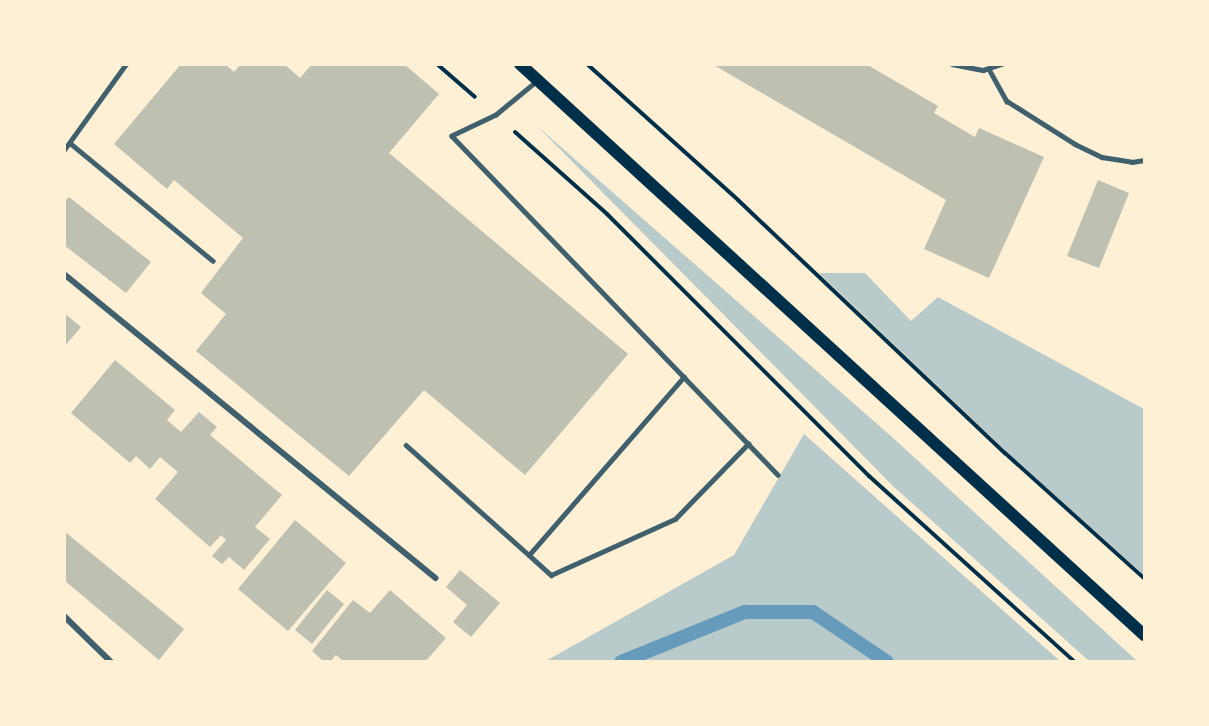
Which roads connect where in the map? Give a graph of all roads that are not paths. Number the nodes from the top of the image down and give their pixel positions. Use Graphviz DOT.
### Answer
graph roads {
  1 [pos="126,64"];
  2 [pos="520,64"];
  3 [pos="951,64"];
  4 [pos="1002,64"];
  5 [pos="989,69"];
  6 [pos="538,81"];
  7 [pos="70,143"];
  8 [pos="64,150"];
  9 [pos="1144,160"];
  10 [pos="213,261"];
  11 [pos="64,274"];
  12 [pos="684,377"];
  13 [pos="748,444"];
  14 [pos="406,446"];
  15 [pos="778,475"];
  16 [pos="529,555"];
  17 [pos="436,578"];
  18 [pos="64,616"];
  19 [pos="1144,635"];
  20 [pos="111,662"];
  1 -- 7 [label="lane"];
  2 -- 6 [label="main road"];
  3 -- 5 [label="lane"];
  4 -- 5 [label="lane"];
  5 -- 9 [label="lane"];
  6 -- 12 [label="lane"];
  6 -- 19 [label="main road"];
  7 -- 8 [label="lane"];
  7 -- 10 [label="lane"];
  11 -- 17 [label="street"];
  12 -- 13 [label="lane"];
  12 -- 16 [label="lane"];
  13 -- 15 [label="lane"];
  13 -- 16 [label="lane"];
  14 -- 16 [label="lane"];
  18 -- 20 [label="street"];
}
